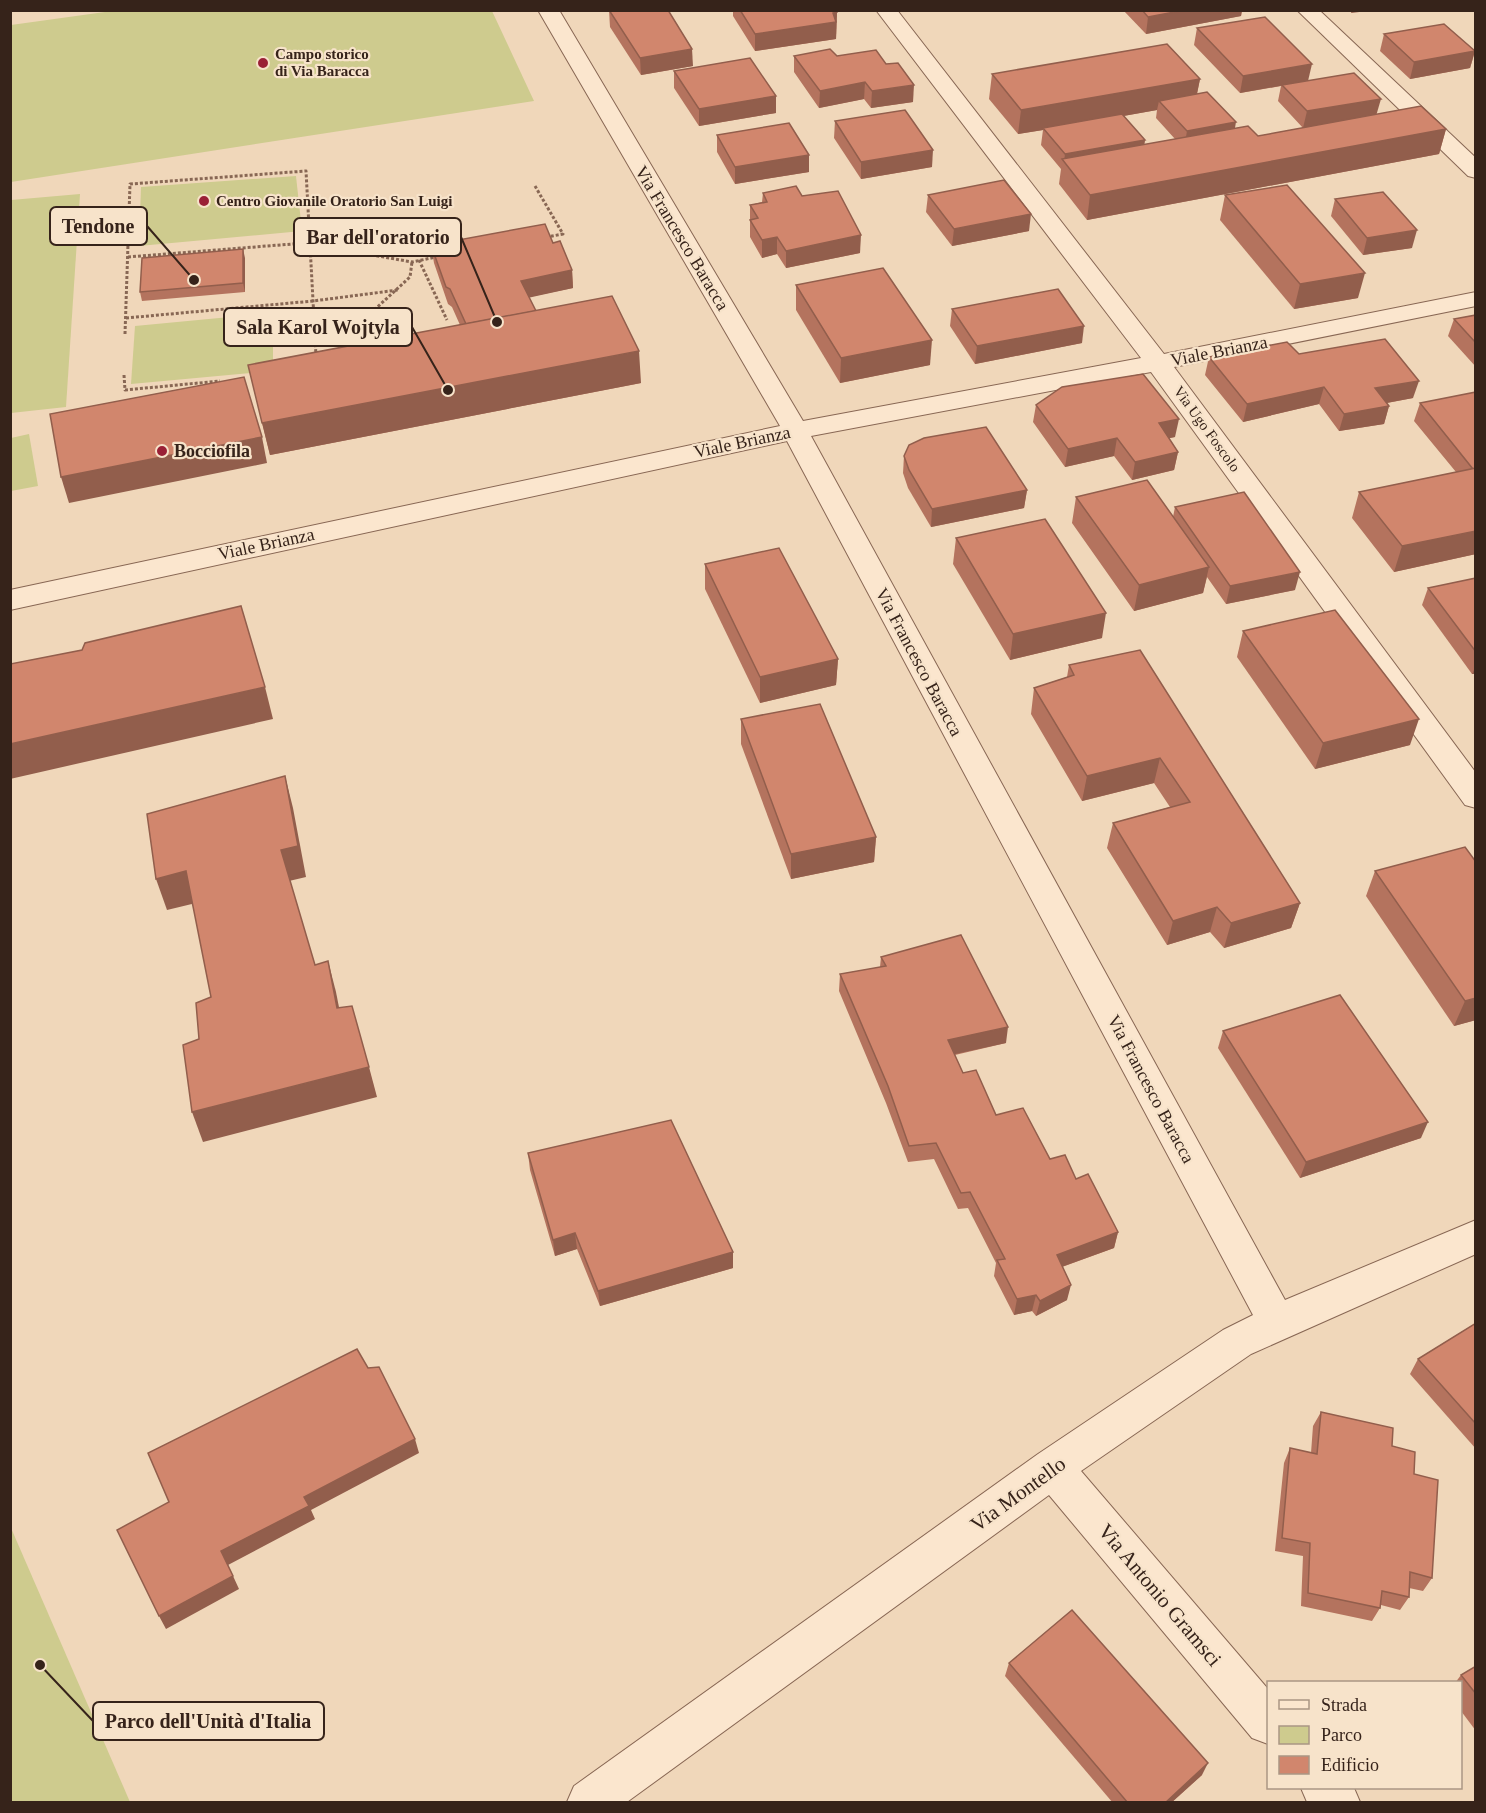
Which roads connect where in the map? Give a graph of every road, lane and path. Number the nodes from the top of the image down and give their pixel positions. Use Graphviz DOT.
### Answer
graph roads {
  1 [pos="548,10"];
  2 [pos="886,10"];
  3 [pos="1307,10"];
  4 [pos="1476,171"];
  5 [pos="535,186"];
  6 [pos="538,239"];
  7 [pos="310,243"];
  8 [pos="441,256"];
  9 [pos="128,257"];
  10 [pos="419,260"];
  11 [pos="412,262"];
  12 [pos="398,290"];
  13 [pos="1476,299"];
  14 [pos="313,301"];
  15 [pos="126,318"];
  16 [pos="447,320"];
  17 [pos="125,334"];
  18 [pos="315,342"];
  19 [pos="316,359"];
  20 [pos="1158,363"];
  21 [pos="124,375"];
  22 [pos="231,380"];
  23 [pos="220,381"];
  24 [pos="220,386"];
  25 [pos="794,431"];
  26 [pos="10,600"];
  27 [pos="1476,797"];
  28 [pos="1476,1236"];
  29 [pos="1277,1322"];
  30 [pos="1052,1468"];
  31 [pos="1267,1720"];
  32 [pos="1325,1789"];
  33 [pos="590,1803"];
  34 [pos="1337,1803"];
  1 -- 25 [label="street, Via Francesco Baracca"];
  2 -- 20 [label="street, Via Ugo Foscolo"];
  3 -- 4 [label="street"];
  5 -- 6 [label="path"];
  7 -- 9 [label="path"];
  7 -- 9 [label="path"];
  7 -- 11 [label="path"];
  7 -- 14 [label="path"];
  8 -- 10 [label="path"];
  9 -- 15 [label="path"];
  10 -- 11 [label="path"];
  10 -- 16 [label="path"];
  11 -- 12 [label="path"];
  12 -- 14 [label="path"];
  12 -- 18 [label="path"];
  13 -- 20 [label="street, Viale Brianza"];
  14 -- 15 [label="path"];
  14 -- 18 [label="path"];
  15 -- 17 [label="path"];
  18 -- 19 [label="path"];
  20 -- 25 [label="street, Viale Brianza"];
  20 -- 27 [label="street, Via Ugo Foscolo"];
  21 -- 23 [label="path"];
  22 -- 23 [label="path"];
  23 -- 24 [label="path"];
  25 -- 26 [label="street, Viale Brianza"];
  25 -- 29 [label="street, Via Francesco Baracca"];
  28 -- 29 [label="street, Via Montello"];
  29 -- 30 [label="street, Via Montello"];
  30 -- 31 [label="street, Via Antonio Gramsci"];
  30 -- 33 [label="street, Via Montello"];
  32 -- 34 [label="street"];
}
